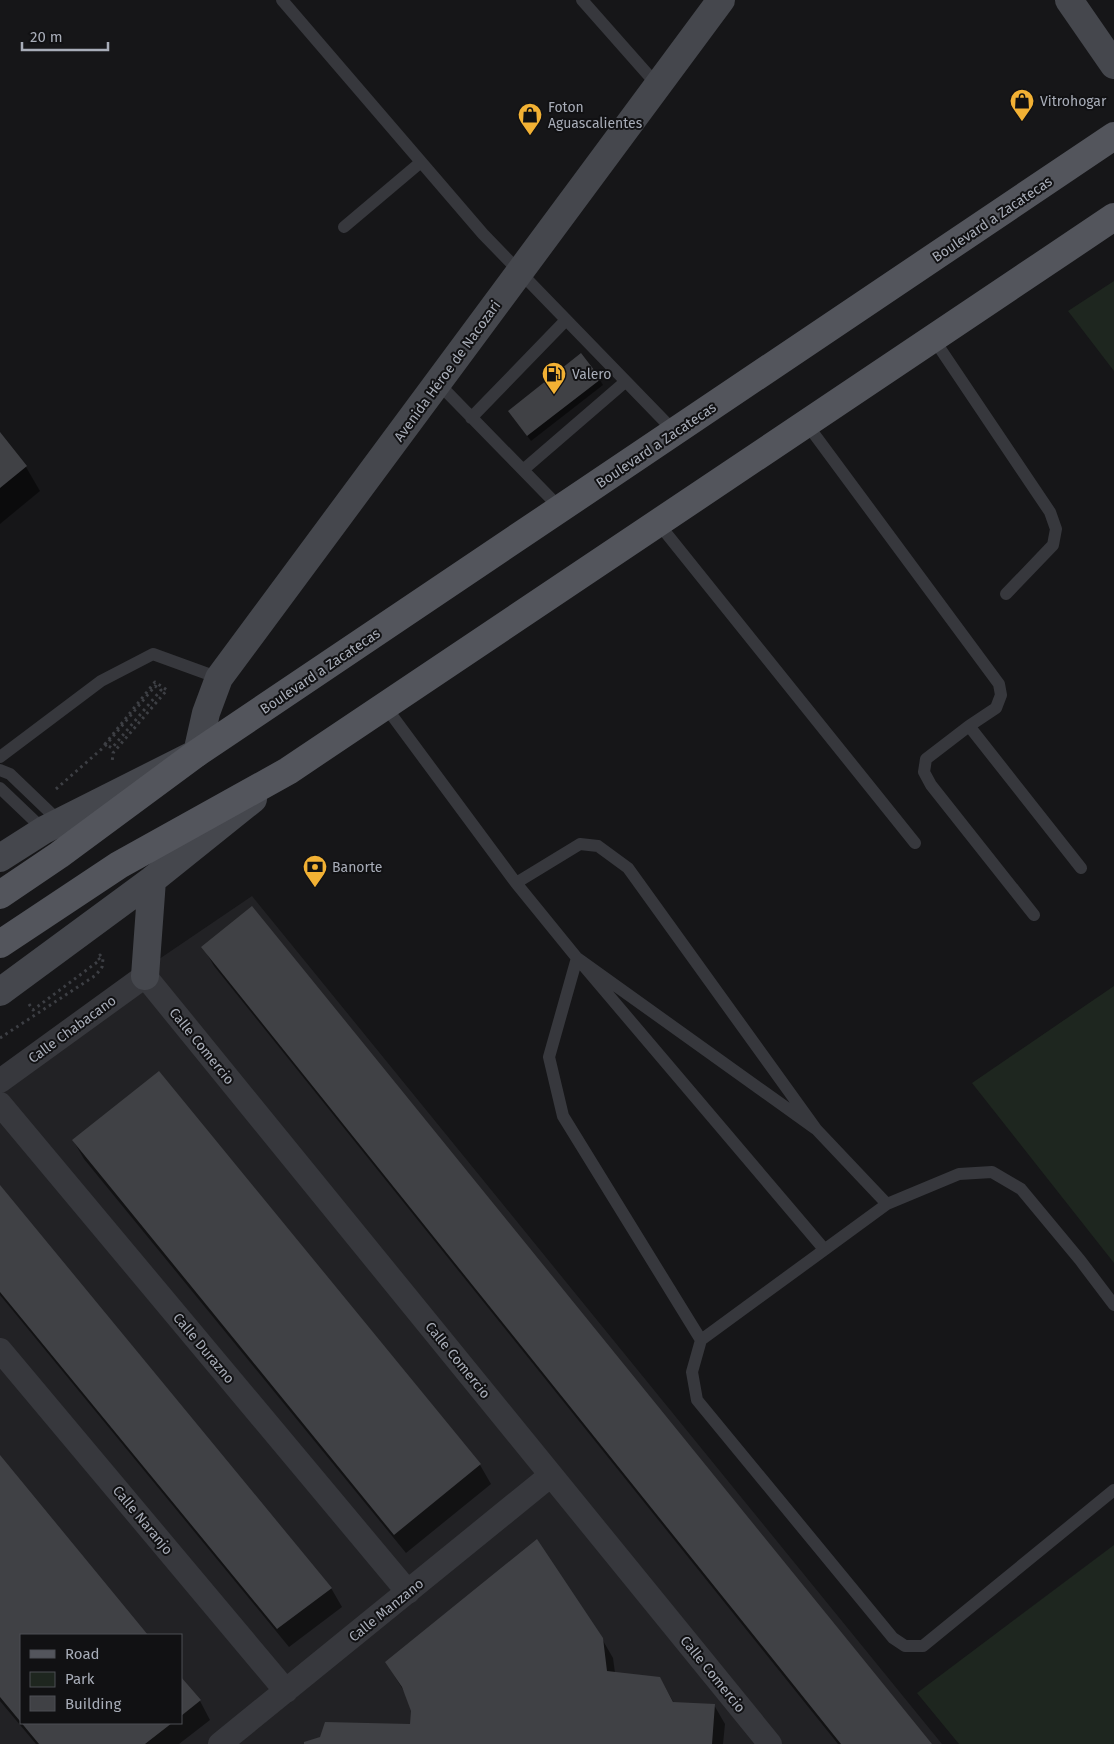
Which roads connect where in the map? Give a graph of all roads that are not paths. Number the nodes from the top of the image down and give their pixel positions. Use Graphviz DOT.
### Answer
graph roads {
  1 [pos="282,0"];
  2 [pos="582,0"];
  3 [pos="1070,2"];
  4 [pos="721,3"];
  5 [pos="1114,65"];
  6 [pos="658,86"];
  7 [pos="1114,136"];
  8 [pos="421,162"];
  9 [pos="1114,217"];
  10 [pos="344,227"];
  11 [pos="520,272"];
  12 [pos="566,320"];
  13 [pos="933,338"];
  14 [pos="625,382"];
  15 [pos="438,384"];
  16 [pos="472,418"];
  17 [pos="806,423"];
  18 [pos="675,432"];
  19 [pos="522,470"];
  20 [pos="561,509"];
  21 [pos="658,523"];
  22 [pos="1006,594"];
  23 [pos="219,678"];
  24 [pos="385,706"];
  25 [pos="969,726"];
  26 [pos="198,753"];
  27 [pos="0,757"];
  28 [pos="0,770"];
  29 [pos="288,771"];
  30 [pos="0,788"];
  31 [pos="61,822"];
  32 [pos="915,843"];
  33 [pos="0,858"];
  34 [pos="1081,868"];
  35 [pos="152,880"];
  36 [pos="516,882"];
  37 [pos="0,895"];
  38 [pos="1034,915"];
  39 [pos="0,944"];
  40 [pos="577,958"];
  41 [pos="145,976"];
  42 [pos="0,992"];
  43 [pos="0,1081"];
  44 [pos="0,1104"];
  45 [pos="816,1129"];
  46 [pos="887,1204"];
  47 [pos="824,1249"];
  48 [pos="1114,1305"];
  49 [pos="701,1340"];
  50 [pos="0,1350"];
  51 [pos="552,1475"];
  52 [pos="1114,1490"];
  53 [pos="408,1592"];
  54 [pos="286,1691"];
  55 [pos="220,1744"];
  56 [pos="770,1744"];
  1 -- 8 [label="lane"];
  2 -- 6 [label="lane"];
  3 -- 5 [label="main road"];
  4 -- 6 [label="main road, Avenida Héroe de Nacozari"];
  6 -- 11 [label="main road, Avenida Héroe de Nacozari"];
  7 -- 18 [label="main road, Boulevard a Zacatecas"];
  8 -- 10 [label="lane"];
  8 -- 11 [label="lane"];
  9 -- 13 [label="main road"];
  11 -- 12 [label="lane"];
  11 -- 15 [label="main road, Avenida Héroe de Nacozari"];
  12 -- 14 [label="lane"];
  12 -- 16 [label="lane"];
  13 -- 17 [label="main road"];
  13 -- 22 [label="lane"];
  14 -- 18 [label="lane"];
  14 -- 19 [label="lane"];
  15 -- 16 [label="lane"];
  15 -- 23 [label="main road, Avenida Héroe de Nacozari"];
  16 -- 19 [label="lane"];
  17 -- 21 [label="main road"];
  17 -- 25 [label="lane"];
  18 -- 20 [label="main road, Boulevard a Zacatecas"];
  19 -- 20 [label="lane"];
  20 -- 26 [label="main road, Boulevard a Zacatecas"];
  21 -- 24 [label="main road"];
  21 -- 32 [label="lane"];
  23 -- 26 [label="main road, Avenida Héroe de Nacozari"];
  23 -- 27 [label="lane"];
  24 -- 29 [label="main road"];
  24 -- 36 [label="lane"];
  25 -- 34 [label="lane"];
  25 -- 38 [label="lane"];
  26 -- 31 [label="main road, Boulevard a Zacatecas"];
  26 -- 37 [label="main road, Boulevard a Zacatecas"];
  28 -- 31 [label="lane"];
  29 -- 35 [label="main road"];
  29 -- 39 [label="main road"];
  30 -- 31 [label="lane"];
  31 -- 33 [label="main road, Boulevard a Zacatecas"];
  35 -- 41 [label="main road"];
  35 -- 42 [label="main road"];
  36 -- 40 [label="lane"];
  36 -- 45 [label="lane"];
  40 -- 45 [label="lane"];
  40 -- 47 [label="lane"];
  40 -- 49 [label="lane"];
  41 -- 43 [label="street, Calle Chabacano"];
  41 -- 51 [label="street, Calle Comercio"];
  44 -- 53 [label="street, Calle Durazno"];
  45 -- 46 [label="lane"];
  46 -- 47 [label="lane"];
  46 -- 48 [label="lane"];
  47 -- 49 [label="lane"];
  49 -- 52 [label="lane"];
  50 -- 54 [label="street, Calle Naranjo"];
  51 -- 53 [label="street, Calle Manzano"];
  51 -- 56 [label="street, Calle Comercio"];
  53 -- 54 [label="street, Calle Manzano"];
  54 -- 55 [label="street, Calle Manzano"];
}
